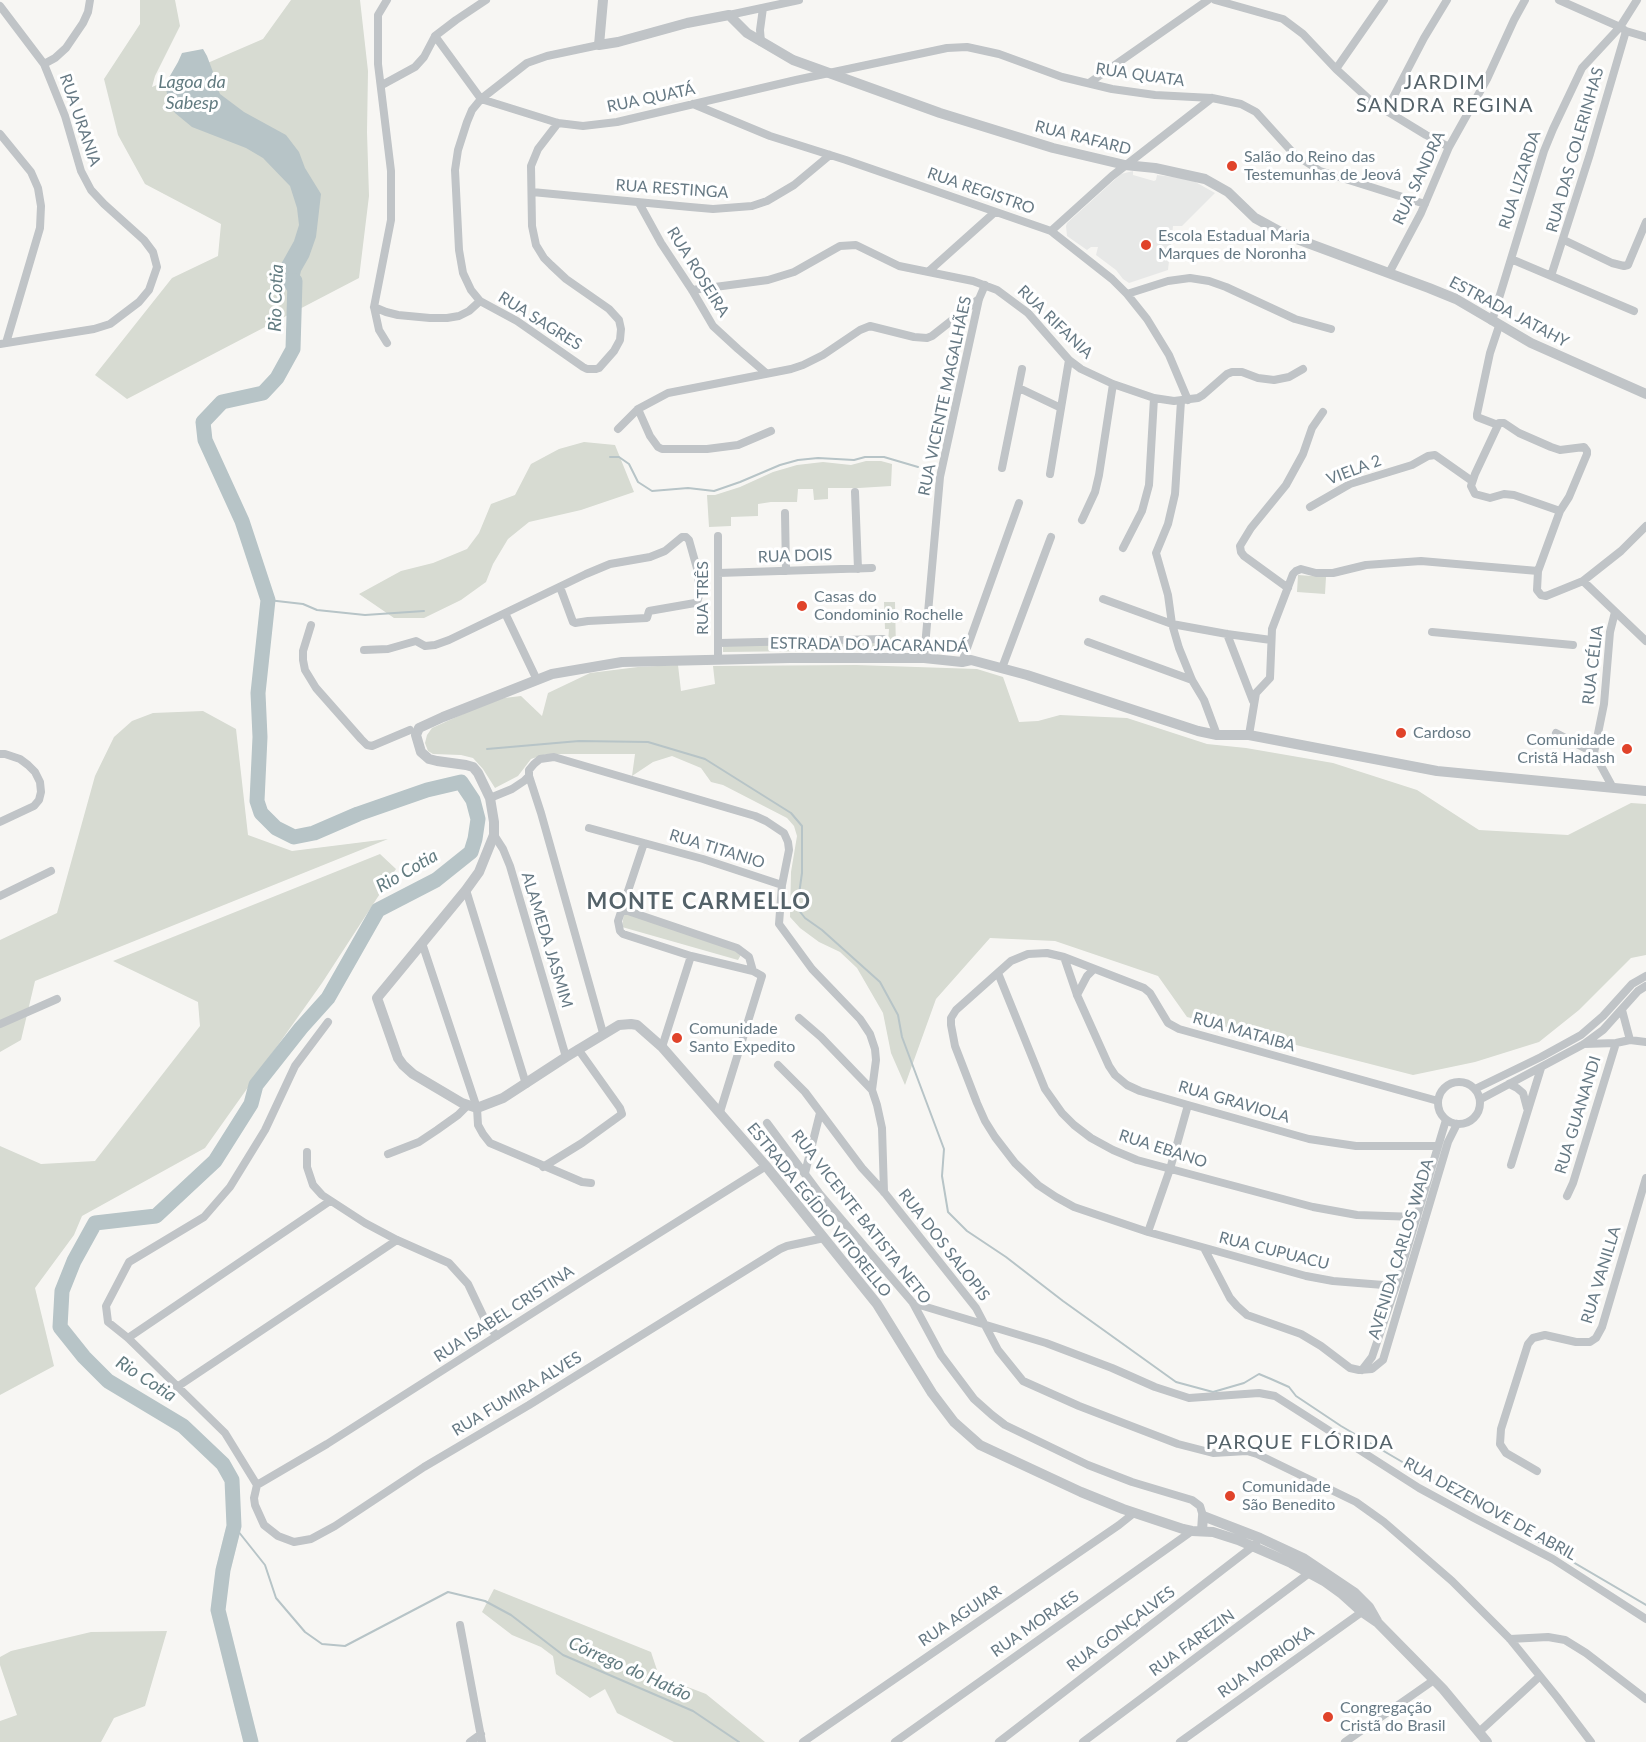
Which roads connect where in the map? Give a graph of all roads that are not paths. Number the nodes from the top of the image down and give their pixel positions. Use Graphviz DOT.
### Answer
graph roads {
  1 [pos="9,0"];
  2 [pos="90,0"];
  3 [pos="387,0"];
  4 [pos="486,0"];
  5 [pos="603,0"];
  6 [pos="799,0"];
  7 [pos="1208,0"];
  8 [pos="1215,0"];
  9 [pos="1384,0"];
  10 [pos="1447,0"];
  11 [pos="1525,0"];
  12 [pos="1637,0"];
  13 [pos="1565,1"];
  14 [pos="1,7"];
  15 [pos="763,8"];
  16 [pos="729,15"];
  17 [pos="1623,29"];
  18 [pos="435,36"];
  19 [pos="1646,37"];
  20 [pos="761,42"];
  21 [pos="599,45"];
  22 [pos="799,62"];
  23 [pos="44,64"];
  24 [pos="1335,69"];
  25 [pos="828,73"];
  26 [pos="796,80"];
  27 [pos="1089,83"];
  28 [pos="382,85"];
  29 [pos="1212,98"];
  30 [pos="481,99"];
  31 [pos="692,104"];
  32 [pos="1386,111"];
  33 [pos="558,123"];
  34 [pos="0,134"];
  35 [pos="1449,147"];
  36 [pos="830,155"];
  37 [pos="1125,165"];
  38 [pos="532,192"];
  39 [pos="639,203"];
  40 [pos="1425,204"];
  41 [pos="995,212"];
  42 [pos="1645,221"];
  43 [pos="1051,231"];
  44 [pos="1564,240"];
  45 [pos="1511,259"];
  46 [pos="929,271"];
  47 [pos="1389,273"];
  48 [pos="1551,276"];
  49 [pos="985,285"];
  50 [pos="692,290"];
  51 [pos="1127,294"];
  52 [pos="979,299"];
  53 [pos="480,301"];
  54 [pos="374,307"];
  55 [pos="1634,311"];
  56 [pos="1495,324"];
  57 [pos="1331,329"];
  58 [pos="387,343"];
  59 [pos="3,344"];
  60 [pos="1069,360"];
  61 [pos="1022,369"];
  62 [pos="1303,369"];
  63 [pos="766,373"];
  64 [pos="1113,384"];
  65 [pos="1019,388"];
  66 [pos="1646,394"];
  67 [pos="1154,398"];
  68 [pos="1185,401"];
  69 [pos="1061,408"];
  70 [pos="638,409"];
  71 [pos="1323,412"];
  72 [pos="1498,425"];
  73 [pos="618,429"];
  74 [pos="771,431"];
  75 [pos="1002,468"];
  76 [pos="1050,474"];
  77 [pos="1472,481"];
  78 [pos="855,492"];
  79 [pos="1019,503"];
  80 [pos="1310,507"];
  81 [pos="1560,512"];
  82 [pos="786,513"];
  83 [pos="1082,520"];
  84 [pos="1646,526"];
  85 [pos="718,536"];
  86 [pos="1051,537"];
  87 [pos="1123,548"];
  88 [pos="872,568"];
  89 [pos="858,569"];
  90 [pos="786,571"];
  91 [pos="1538,571"];
  92 [pos="718,573"];
  93 [pos="1583,581"];
  94 [pos="560,587"];
  95 [pos="1288,588"];
  96 [pos="1103,599"];
  97 [pos="1615,612"];
  98 [pos="505,613"];
  99 [pos="1172,624"];
  100 [pos="311,626"];
  101 [pos="1432,632"];
  102 [pos="1227,634"];
  103 [pos="883,639"];
  104 [pos="1271,640"];
  105 [pos="1646,641"];
  106 [pos="1088,642"];
  107 [pos="719,643"];
  108 [pos="1573,645"];
  109 [pos="364,650"];
  110 [pos="924,658"];
  111 [pos="718,659"];
  112 [pos="962,662"];
  113 [pos="1002,668"];
  114 [pos="537,680"];
  115 [pos="1192,680"];
  116 [pos="1253,701"];
  117 [pos="410,730"];
  118 [pos="1556,733"];
  119 [pos="1217,735"];
  120 [pos="1249,735"];
  121 [pos="1594,753"];
  122 [pos="0,754"];
  123 [pos="529,776"];
  124 [pos="1613,788"];
  125 [pos="1646,791"];
  126 [pos="490,798"];
  127 [pos="0,822"];
  128 [pos="590,828"];
  129 [pos="494,835"];
  130 [pos="644,843"];
  131 [pos="51,871"];
  132 [pos="782,885"];
  133 [pos="466,890"];
  134 [pos="0,896"];
  135 [pos="622,909"];
  136 [pos="422,943"];
  137 [pos="691,956"];
  138 [pos="1064,957"];
  139 [pos="1094,969"];
  140 [pos="753,971"];
  141 [pos="998,973"];
  142 [pos="1646,976"];
  143 [pos="1646,986"];
  144 [pos="1077,995"];
  145 [pos="57,999"];
  146 [pos="1622,1010"];
  147 [pos="799,1018"];
  148 [pos="328,1022"];
  149 [pos="0,1024"];
  150 [pos="603,1033"];
  151 [pos="1630,1040"];
  152 [pos="1646,1042"];
  153 [pos="1616,1043"];
  154 [pos="1584,1044"];
  155 [pos="662,1047"];
  156 [pos="578,1049"];
  157 [pos="566,1057"];
  158 [pos="778,1065"];
  159 [pos="1541,1068"];
  160 [pos="526,1084"];
  161 [pos="1509,1084"];
  162 [pos="1475,1089"];
  163 [pos="872,1090"];
  164 [pos="1481,1099"];
  165 [pos="1438,1101"];
  166 [pos="1188,1105"];
  167 [pos="472,1106"];
  168 [pos="1528,1111"];
  169 [pos="720,1112"];
  170 [pos="820,1113"];
  171 [pos="1446,1120"];
  172 [pos="767,1123"];
  173 [pos="1457,1124"];
  174 [pos="1438,1146"];
  175 [pos="307,1152"];
  176 [pos="388,1155"];
  177 [pos="1511,1165"];
  178 [pos="766,1166"];
  179 [pos="543,1167"];
  180 [pos="1170,1169"];
  181 [pos="805,1173"];
  182 [pos="1646,1178"];
  183 [pos="591,1183"];
  184 [pos="884,1192"];
  185 [pos="1567,1196"];
  186 [pos="330,1200"];
  187 [pos="1417,1217"];
  188 [pos="1148,1232"];
  189 [pos="824,1238"];
  190 [pos="397,1240"];
  191 [pos="1204,1248"];
  192 [pos="1396,1286"];
  193 [pos="913,1304"];
  194 [pos="985,1325"];
  195 [pos="497,1336"];
  196 [pos="128,1338"];
  197 [pos="1372,1357"];
  198 [pos="1379,1364"];
  199 [pos="1362,1370"];
  200 [pos="177,1387"];
  201 [pos="1537,1471"];
  202 [pos="257,1485"];
  203 [pos="1134,1513"];
  204 [pos="1203,1516"];
  205 [pos="1197,1531"];
  206 [pos="1258,1542"];
  207 [pos="1313,1570"];
  208 [pos="1366,1610"];
  209 [pos="1646,1619"];
  210 [pos="460,1625"];
  211 [pos="1510,1639"];
  212 [pos="1540,1676"];
  213 [pos="1434,1680"];
  214 [pos="1646,1699"];
  215 [pos="1479,1732"];
  216 [pos="482,1738"];
  217 [pos="470,1742"];
  218 [pos="803,1742"];
  219 [pos="895,1742"];
  220 [pos="999,1742"];
  221 [pos="1083,1742"];
  222 [pos="1180,1742"];
  223 [pos="1345,1742"];
  224 [pos="1487,1742"];
  225 [pos="1591,1742"];
  1 -- 14 [label="street"];
  2 -- 23 [label="street"];
  3 -- 28 [label="street"];
  4 -- 18 [label="street"];
  5 -- 21 [label="street"];
  6 -- 15 [label="street"];
  7 -- 27 [label="street"];
  8 -- 24 [label="street"];
  9 -- 24 [label="street"];
  10 -- 32 [label="street"];
  11 -- 35 [label="street, RUA SANDRA"];
  12 -- 17 [label="street, RUA LIZARDA"];
  13 -- 17 [label="street"];
  14 -- 23 [label="street, RUA URANIA"];
  15 -- 16 [label="street"];
  15 -- 20 [label="street"];
  16 -- 20 [label="street, RUA RAFARD"];
  16 -- 21 [label="street"];
  17 -- 19 [label="street"];
  17 -- 44 [label="street, RUA DAS COLERINHAS"];
  17 -- 45 [label="street, RUA LIZARDA"];
  18 -- 28 [label="street"];
  18 -- 30 [label="street"];
  20 -- 22 [label="street, RUA RAFARD"];
  21 -- 30 [label="street"];
  22 -- 25 [label="street, RUA RAFARD"];
  22 -- 26 [label="street"];
  23 -- 59 [label="street, RUA URANIA"];
  24 -- 32 [label="street"];
  25 -- 26 [label="street, RUA QUATÁ"];
  25 -- 27 [label="street, RUA QUATA"];
  25 -- 37 [label="street, RUA RAFARD"];
  26 -- 31 [label="street, RUA QUATÁ"];
  27 -- 29 [label="street, RUA QUATA"];
  28 -- 54 [label="street"];
  29 -- 37 [label="street"];
  29 -- 40 [label="street, RUA QUATA"];
  30 -- 33 [label="street, RUA QUATÁ"];
  30 -- 53 [label="street"];
  31 -- 33 [label="street, RUA QUATÁ"];
  31 -- 36 [label="street, RUA REGISTRO"];
  32 -- 35 [label="street"];
  33 -- 38 [label="street"];
  34 -- 59 [label="street"];
  35 -- 40 [label="street, RUA SANDRA"];
  36 -- 39 [label="street, RUA RESTINGA"];
  36 -- 41 [label="street, RUA REGISTRO"];
  37 -- 43 [label="street"];
  37 -- 47 [label="street, RUA RAFARD"];
  38 -- 39 [label="street, RUA RESTINGA"];
  38 -- 53 [label="street, RUA SAGRES"];
  39 -- 50 [label="street, RUA ROSEIRA"];
  40 -- 47 [label="street, RUA SANDRA"];
  41 -- 43 [label="street, RUA REGISTRO"];
  41 -- 46 [label="street"];
  42 -- 44 [label="street"];
  43 -- 51 [label="street, RUA REGISTRO"];
  44 -- 48 [label="street, RUA DAS COLERINHAS"];
  45 -- 48 [label="street"];
  45 -- 56 [label="street, RUA LIZARDA"];
  46 -- 49 [label="street, RUA RIFANIA"];
  46 -- 50 [label="street, RUA RIFANIA"];
  47 -- 56 [label="street, ESTRADA JATAHY"];
  48 -- 55 [label="street"];
  49 -- 52 [label="street, RUA VICENTE MAGALHÃES"];
  49 -- 60 [label="street, RUA RIFANIA"];
  50 -- 63 [label="street, RUA ROSEIRA"];
  51 -- 57 [label="street"];
  51 -- 68 [label="street, RUA REGISTRO"];
  52 -- 63 [label="street"];
  52 -- 110 [label="street, RUA VICENTE MAGALHÃES"];
  53 -- 54 [label="street"];
  54 -- 58 [label="street"];
  56 -- 66 [label="street, ESTRADA JATAHY"];
  56 -- 72 [label="street, RUA LIZARDA"];
  60 -- 64 [label="street, RUA RIFANIA"];
  60 -- 69 [label="street"];
  61 -- 65 [label="street"];
  62 -- 68 [label="street"];
  63 -- 70 [label="street"];
  64 -- 67 [label="street, RUA RIFANIA"];
  64 -- 83 [label="street"];
  65 -- 69 [label="street"];
  65 -- 75 [label="street"];
  67 -- 68 [label="street, RUA RIFANIA"];
  67 -- 87 [label="street"];
  68 -- 99 [label="street"];
  69 -- 76 [label="street"];
  70 -- 73 [label="street"];
  70 -- 74 [label="street"];
  71 -- 95 [label="street"];
  72 -- 77 [label="street"];
  72 -- 81 [label="street"];
  77 -- 80 [label="street, VIELA 2"];
  77 -- 81 [label="street"];
  78 -- 89 [label="street"];
  79 -- 112 [label="street"];
  81 -- 91 [label="street"];
  82 -- 90 [label="street"];
  84 -- 93 [label="street"];
  85 -- 92 [label="street, RUA TRÊS"];
  86 -- 113 [label="street"];
  88 -- 89 [label="street, RUA DOIS"];
  89 -- 90 [label="street, RUA DOIS"];
  90 -- 92 [label="street, RUA DOIS"];
  91 -- 93 [label="street"];
  91 -- 95 [label="street"];
  92 -- 107 [label="street, RUA TRÊS"];
  93 -- 97 [label="street"];
  94 -- 94 [label="street"];
  94 -- 98 [label="street"];
  95 -- 104 [label="street"];
  96 -- 99 [label="street"];
  97 -- 105 [label="street"];
  97 -- 121 [label="street, RUA CÉLIA"];
  98 -- 109 [label="street"];
  98 -- 114 [label="street"];
  99 -- 102 [label="street"];
  99 -- 115 [label="street"];
  100 -- 117 [label="street"];
  101 -- 108 [label="street"];
  102 -- 104 [label="street"];
  102 -- 116 [label="street"];
  103 -- 107 [label="street"];
  104 -- 116 [label="street"];
  106 -- 115 [label="street"];
  107 -- 111 [label="street, RUA TRÊS"];
  110 -- 111 [label="street, ESTRADA DO JACARANDÁ"];
  110 -- 112 [label="street, ESTRADA DO JACARANDÁ"];
  111 -- 114 [label="street, ESTRADA DO JACARANDÁ"];
  112 -- 113 [label="street, ESTRADA DO JACARANDÁ"];
  113 -- 119 [label="street, ESTRADA DO JACARANDÁ"];
  114 -- 126 [label="street, ESTRADA DO JACARANDÁ"];
  115 -- 119 [label="street"];
  116 -- 120 [label="street"];
  118 -- 121 [label="street"];
  119 -- 120 [label="street, ESTRADA DO JACARANDÁ"];
  120 -- 124 [label="street, ESTRADA DO JACARANDÁ"];
  121 -- 124 [label="street"];
  122 -- 127 [label="street"];
  123 -- 126 [label="street"];
  123 -- 132 [label="street"];
  123 -- 150 [label="street"];
  124 -- 125 [label="street, ESTRADA DO JACARANDÁ"];
  126 -- 129 [label="street"];
  128 -- 130 [label="street, RUA TITANIO"];
  129 -- 133 [label="street"];
  129 -- 157 [label="street, ALAMEDA JASMIM"];
  130 -- 132 [label="street, RUA TITANIO"];
  130 -- 135 [label="street, RUA TITANIO"];
  131 -- 134 [label="street"];
  132 -- 163 [label="street"];
  133 -- 136 [label="street"];
  133 -- 160 [label="street"];
  135 -- 137 [label="street, RUA TITANIO"];
  135 -- 140 [label="street"];
  136 -- 167 [label="street"];
  136 -- 167 [label="street"];
  137 -- 140 [label="street, RUA TITANIO"];
  137 -- 155 [label="street"];
  138 -- 139 [label="street, RUA MATAIBA"];
  138 -- 141 [label="street, RUA MATAIBA"];
  138 -- 144 [label="street, RUA GRAVIOLA"];
  139 -- 144 [label="street"];
  139 -- 165 [label="street, RUA MATAIBA"];
  140 -- 169 [label="street"];
  141 -- 180 [label="street, RUA EBANO"];
  141 -- 188 [label="street, RUA CUPUACU"];
  142 -- 162 [label="street"];
  143 -- 146 [label="street"];
  144 -- 166 [label="street, RUA GRAVIOLA"];
  145 -- 149 [label="street"];
  146 -- 151 [label="street"];
  146 -- 154 [label="street"];
  147 -- 163 [label="street"];
  148 -- 196 [label="street"];
  150 -- 155 [label="street, ESTRADA EGÍDIO VITORELLO"];
  150 -- 156 [label="street, ESTRADA EGÍDIO VITORELLO"];
  151 -- 152 [label="street"];
  151 -- 153 [label="street"];
  153 -- 154 [label="street"];
  153 -- 185 [label="street, RUA GUANANDI"];
  154 -- 159 [label="street"];
  155 -- 169 [label="street, ESTRADA EGÍDIO VITORELLO"];
  156 -- 157 [label="street, ESTRADA EGÍDIO VITORELLO"];
  156 -- 179 [label="street"];
  157 -- 160 [label="street, ESTRADA EGÍDIO VITORELLO"];
  158 -- 170 [label="street, RUA DOS SALOPIS"];
  159 -- 161 [label="street"];
  159 -- 168 [label="street"];
  160 -- 167 [label="street, ESTRADA EGÍDIO VITORELLO"];
  161 -- 164 [label="street"];
  161 -- 168 [label="street"];
  162 -- 164 [label="street"];
  162 -- 165 [label="street"];
  163 -- 184 [label="street"];
  164 -- 173 [label="street"];
  165 -- 171 [label="street"];
  166 -- 174 [label="street, RUA GRAVIOLA"];
  166 -- 180 [label="street"];
  167 -- 176 [label="street"];
  167 -- 179 [label="street"];
  168 -- 177 [label="street"];
  169 -- 178 [label="street, ESTRADA EGÍDIO VITORELLO"];
  170 -- 181 [label="street"];
  170 -- 184 [label="street, RUA DOS SALOPIS"];
  171 -- 173 [label="street"];
  171 -- 174 [label="street, AVENIDA CARLOS WADA"];
  172 -- 181 [label="street, RUA VICENTE BATISTA NETO"];
  173 -- 198 [label="street, AVENIDA CARLOS WADA"];
  174 -- 187 [label="street, AVENIDA CARLOS WADA"];
  175 -- 186 [label="street"];
  178 -- 189 [label="street, ESTRADA EGÍDIO VITORELLO"];
  178 -- 195 [label="street, RUA ISABEL CRISTINA"];
  179 -- 183 [label="street"];
  180 -- 187 [label="street, RUA EBANO"];
  180 -- 188 [label="street"];
  181 -- 193 [label="street, RUA VICENTE BATISTA NETO"];
  182 -- 201 [label="street, RUA VANILLA"];
  184 -- 194 [label="street, RUA DOS SALOPIS"];
  186 -- 190 [label="street"];
  186 -- 196 [label="street"];
  187 -- 192 [label="street, AVENIDA CARLOS WADA"];
  188 -- 191 [label="street, RUA CUPUACU"];
  189 -- 202 [label="street, RUA FUMIRA ALVES"];
  189 -- 203 [label="street, ESTRADA EGÍDIO VITORELLO"];
  190 -- 195 [label="street"];
  190 -- 200 [label="street"];
  191 -- 192 [label="street, RUA CUPUACU"];
  191 -- 199 [label="street"];
  192 -- 197 [label="street, AVENIDA CARLOS WADA"];
  193 -- 194 [label="street, RUA DEZENOVE DE ABRIL"];
  193 -- 204 [label="street, RUA VICENTE BATISTA NETO"];
  194 -- 209 [label="street, RUA DEZENOVE DE ABRIL"];
  194 -- 211 [label="street, RUA DOS SALOPIS"];
  195 -- 202 [label="street, RUA ISABEL CRISTINA"];
  196 -- 200 [label="street"];
  197 -- 198 [label="street"];
  197 -- 199 [label="street, AVENIDA CARLOS WADA"];
  198 -- 199 [label="street, AVENIDA CARLOS WADA"];
  200 -- 202 [label="street"];
  203 -- 205 [label="street, ESTRADA EGÍDIO VITORELLO"];
  203 -- 218 [label="street, RUA AGUIAR"];
  204 -- 205 [label="street"];
  204 -- 206 [label="street"];
  205 -- 206 [label="street, ESTRADA EGÍDIO VITORELLO"];
  205 -- 219 [label="street, RUA MORAES"];
  206 -- 207 [label="street"];
  206 -- 220 [label="street, RUA GONÇALVES"];
  207 -- 208 [label="street"];
  207 -- 221 [label="street, RUA FAREZIN"];
  208 -- 213 [label="street"];
  208 -- 222 [label="street, RUA MORIOKA"];
  210 -- 216 [label="street"];
  211 -- 212 [label="street"];
  211 -- 214 [label="street"];
  212 -- 215 [label="street"];
  212 -- 225 [label="street"];
  213 -- 215 [label="street"];
  213 -- 223 [label="street"];
  215 -- 224 [label="street"];
  216 -- 217 [label="street"];
}
